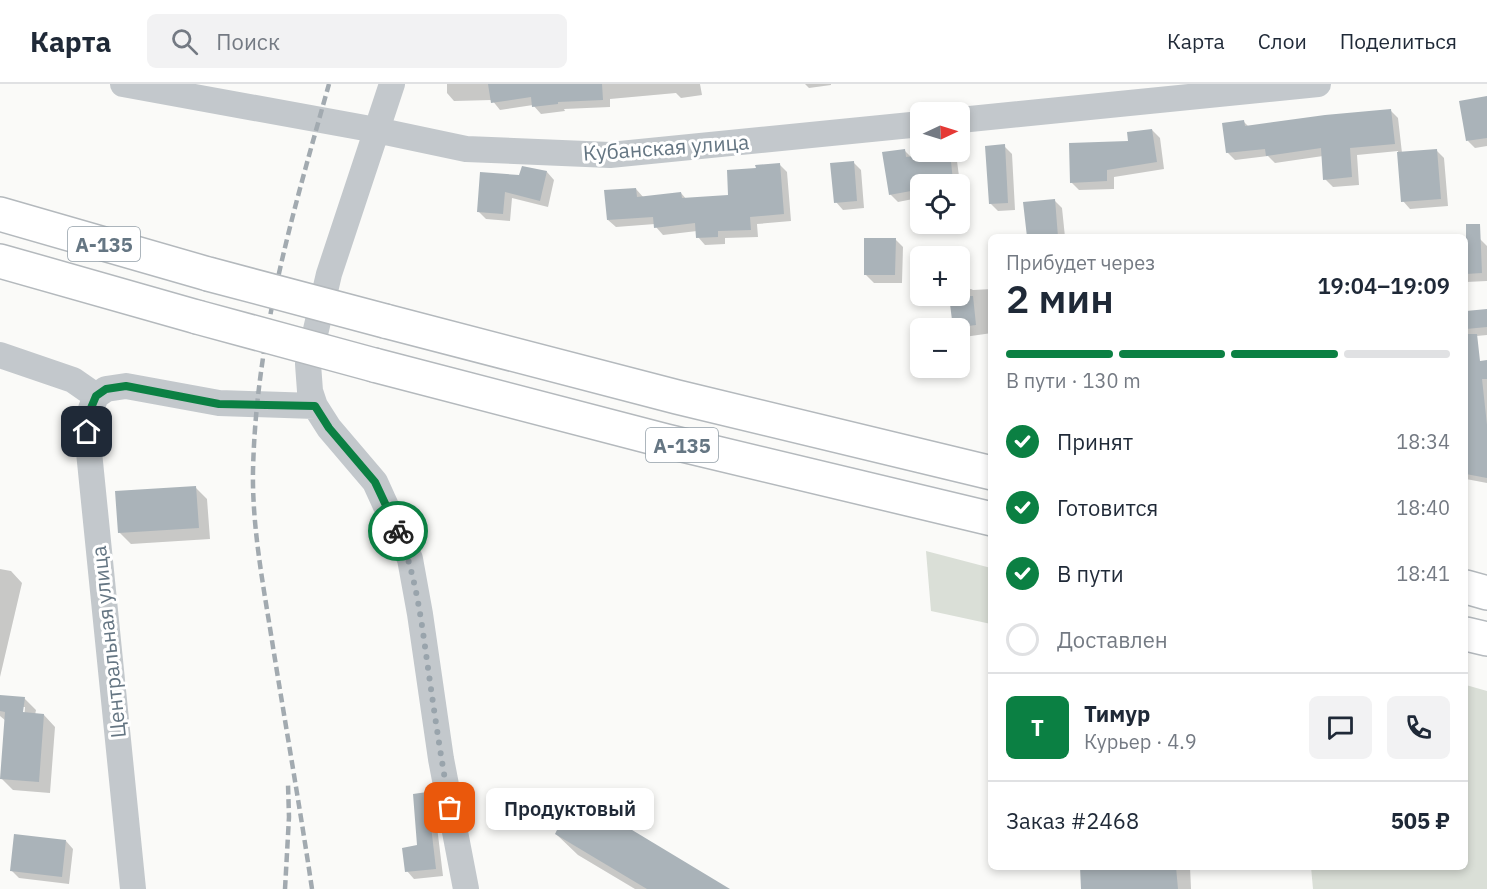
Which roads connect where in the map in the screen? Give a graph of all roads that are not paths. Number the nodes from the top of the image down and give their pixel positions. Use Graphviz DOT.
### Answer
graph roads {
  1 [pos="123,84"];
  2 [pos="392,84"];
  3 [pos="1318,84"];
  4 [pos="970,119"];
  5 [pos="910,125"];
  6 [pos="376,130"];
  7 [pos="0,214"];
  8 [pos="0,261"];
  9 [pos="0,355"];
  10 [pos="96,396"];
  11 [pos="315,406"];
  12 [pos="988,472"];
  13 [pos="988,518"];
  14 [pos="1468,588"];
  15 [pos="1487,593"];
  16 [pos="1468,634"];
  17 [pos="1487,639"];
  18 [pos="133,889"];
  19 [pos="465,889"];
  1 -- 6 [label="street, Кубанская улица"];
  2 -- 6 [label="street"];
  3 -- 4 [label="street"];
  5 -- 6 [label="street, Кубанская улица"];
  6 -- 11 [label="street"];
  7 -- 12 [label="highway, А-135, bridge"];
  8 -- 13 [label="highway, А-135, bridge"];
  9 -- 10 [label="street"];
  10 -- 11 [label="street"];
  10 -- 18 [label="street, Центральная улица"];
  11 -- 19 [label="street"];
  14 -- 15 [label="highway"];
  16 -- 17 [label="highway"];
}
